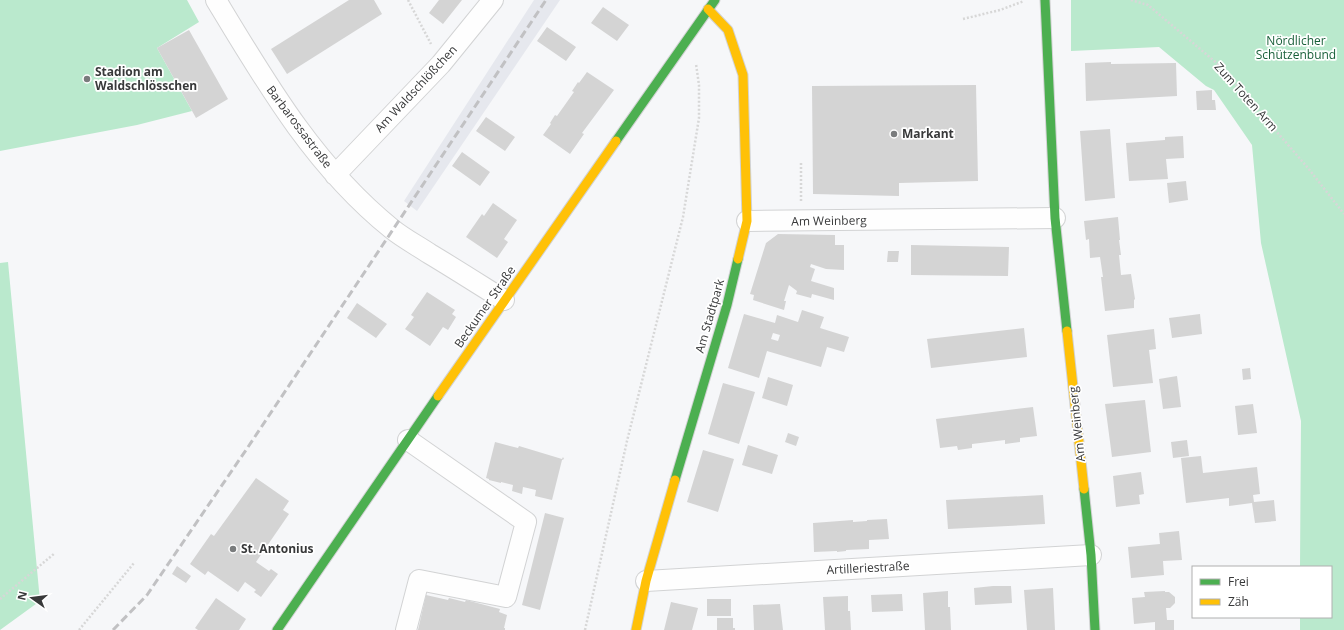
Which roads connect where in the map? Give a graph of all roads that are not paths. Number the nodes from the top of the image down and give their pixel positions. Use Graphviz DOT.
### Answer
graph roads {
  1 [pos="216,0"];
  2 [pos="493,0"];
  3 [pos="715,0"];
  4 [pos="1045,0"];
  5 [pos="708,9"];
  6 [pos="335,175"];
  7 [pos="1055,218"];
  8 [pos="747,221"];
  9 [pos="504,300"];
  10 [pos="408,440"];
  11 [pos="1091,556"];
  12 [pos="646,581"];
  13 [pos="277,630"];
  14 [pos="406,630"];
  15 [pos="636,630"];
  16 [pos="1095,630"];
  1 -- 6 [label="street, Barbarossastraße"];
  2 -- 6 [label="street, Am Waldschlößchen"];
  3 -- 5 [label="street, Beckumer Straße"];
  4 -- 7 [label="street, Am Weinberg"];
  5 -- 8 [label="street, Am Stadtpark"];
  5 -- 9 [label="street, Beckumer Straße"];
  6 -- 9 [label="street, Barbarossastraße"];
  7 -- 8 [label="street, Am Weinberg"];
  7 -- 11 [label="street, Am Weinberg"];
  8 -- 12 [label="street, Am Stadtpark"];
  9 -- 10 [label="street, Beckumer Straße"];
  10 -- 13 [label="street, Beckumer Straße"];
  10 -- 14 [label="street"];
  11 -- 12 [label="street, Artilleriestraße"];
  11 -- 16 [label="street, Am Weinberg"];
  12 -- 15 [label="street, Am Stadtpark"];
}
